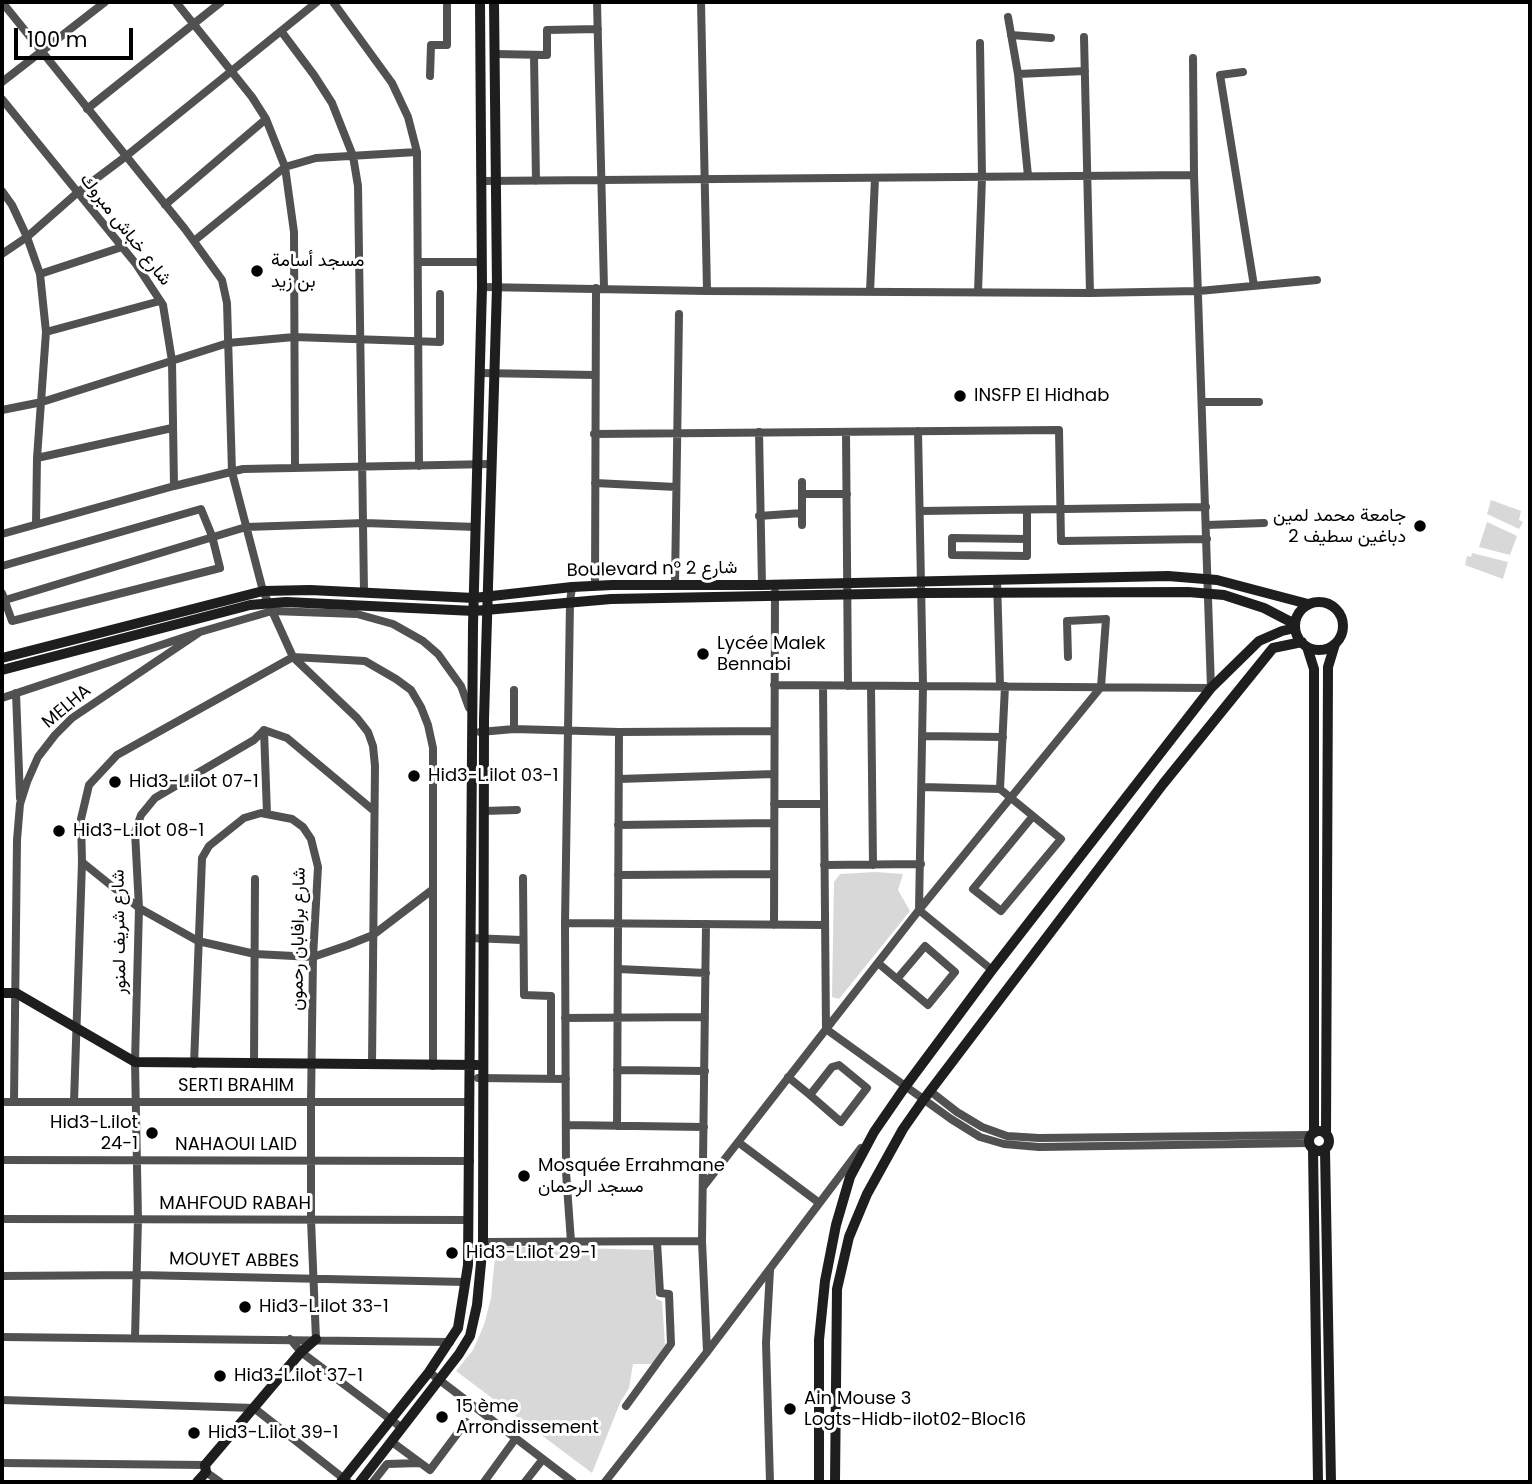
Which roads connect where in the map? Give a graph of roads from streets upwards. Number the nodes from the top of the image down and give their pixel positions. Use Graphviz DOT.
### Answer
graph roads {
  1 [pos="2,2"];
  2 [pos="105,2"];
  3 [pos="176,2"];
  4 [pos="221,2"];
  5 [pos="317,2"];
  6 [pos="333,2"];
  7 [pos="447,2"];
  8 [pos="480,2"];
  9 [pos="494,2"];
  10 [pos="597,2"];
  11 [pos="701,2"];
  12 [pos="1008,17"];
  13 [pos="194,23"];
  14 [pos="598,29"];
  15 [pos="281,32"];
  16 [pos="1011,35"];
  17 [pos="1084,37"];
  18 [pos="1051,38"];
  19 [pos="980,43"];
  20 [pos="41,51"];
  21 [pos="495,54"];
  22 [pos="534,55"];
  23 [pos="1193,58"];
  24 [pos="230,70"];
  25 [pos="495,70"];
  26 [pos="481,71"];
  27 [pos="1085,71"];
  28 [pos="1243,72"];
  29 [pos="1018,74"];
  30 [pos="430,76"];
  31 [pos="2,82"];
  32 [pos="2,99"];
  33 [pos="87,109"];
  34 [pos="266,119"];
  35 [pos="417,152"];
  36 [pos="353,156"];
  37 [pos="125,157"];
  38 [pos="285,167"];
  39 [pos="1194,175"];
  40 [pos="1028,176"];
  41 [pos="1087,176"];
  42 [pos="982,177"];
  43 [pos="875,178"];
  44 [pos="706,179"];
  45 [pos="602,180"];
  46 [pos="482,181"];
  47 [pos="497,181"];
  48 [pos="536,181"];
  49 [pos="2,191"];
  50 [pos="77,193"];
  51 [pos="165,205"];
  52 [pos="27,237"];
  53 [pos="194,241"];
  54 [pos="122,247"];
  55 [pos="2,254"];
  56 [pos="418,262"];
  57 [pos="482,262"];
  58 [pos="40,274"];
  59 [pos="1317,281"];
  60 [pos="1254,286"];
  61 [pos="482,287"];
  62 [pos="496,287"];
  63 [pos="600,288"];
  64 [pos="708,291"];
  65 [pos="1199,291"];
  66 [pos="870,292"];
  67 [pos="978,292"];
  68 [pos="1090,293"];
  69 [pos="440,294"];
  70 [pos="160,301"];
  71 [pos="679,314"];
  72 [pos="46,332"];
  73 [pos="295,337"];
  74 [pos="359,340"];
  75 [pos="418,341"];
  76 [pos="228,343"];
  77 [pos="172,361"];
  78 [pos="480,373"];
  79 [pos="494,374"];
  80 [pos="595,375"];
  81 [pos="42,402"];
  82 [pos="1203,402"];
  83 [pos="1259,402"];
  84 [pos="2,410"];
  85 [pos="172,428"];
  86 [pos="918,431"];
  87 [pos="759,432"];
  88 [pos="846,432"];
  89 [pos="677,433"];
  90 [pos="594,434"];
  91 [pos="37,458"];
  92 [pos="478,464"];
  93 [pos="491,464"];
  94 [pos="419,466"];
  95 [pos="295,467"];
  96 [pos="363,468"];
  97 [pos="232,472"];
  98 [pos="802,482"];
  99 [pos="595,483"];
  100 [pos="174,486"];
  101 [pos="676,487"];
  102 [pos="802,494"];
  103 [pos="847,494"];
  104 [pos="1206,507"];
  105 [pos="1061,509"];
  106 [pos="1027,510"];
  107 [pos="920,511"];
  108 [pos="802,513"];
  109 [pos="760,516"];
  110 [pos="365,523"];
  111 [pos="1264,523"];
  112 [pos="36,524"];
  113 [pos="802,525"];
  114 [pos="1207,525"];
  115 [pos="246,527"];
  116 [pos="476,527"];
  117 [pos="2,534"];
  118 [pos="212,536"];
  119 [pos="1027,539"];
  120 [pos="1207,539"];
  121 [pos="2,566"];
  122 [pos="997,579"];
  123 [pos="1209,579"];
  124 [pos="675,584"];
  125 [pos="775,584"];
  126 [pos="762,585"];
  127 [pos="595,586"];
  128 [pos="572,587"];
  129 [pos="922,587"];
  130 [pos="847,588"];
  131 [pos="263,591"];
  132 [pos="365,592"];
  133 [pos="998,592"];
  134 [pos="1209,593"];
  135 [pos="775,597"];
  136 [pos="2,598"];
  137 [pos="474,598"];
  138 [pos="486,598"];
  139 [pos="570,602"];
  140 [pos="1308,604"];
  141 [pos="271,607"];
  142 [pos="486,610"];
  143 [pos="458,611"];
  144 [pos="474,611"];
  145 [pos="473,625"];
  146 [pos="1295,625"];
  147 [pos="200,632"];
  148 [pos="1335,644"];
  149 [pos="1304,645"];
  150 [pos="293,657"];
  151 [pos="1068,657"];
  152 [pos="2,658"];
  153 [pos="2,670"];
  154 [pos="774,685"];
  155 [pos="823,685"];
  156 [pos="848,686"];
  157 [pos="872,686"];
  158 [pos="923,686"];
  159 [pos="1003,686"];
  160 [pos="1101,687"];
  161 [pos="1212,688"];
  162 [pos="514,690"];
  163 [pos="16,694"];
  164 [pos="2,698"];
  165 [pos="477,728"];
  166 [pos="514,729"];
  167 [pos="264,730"];
  168 [pos="568,731"];
  169 [pos="774,731"];
  170 [pos="619,732"];
  171 [pos="922,736"];
  172 [pos="1003,737"];
  173 [pos="774,774"];
  174 [pos="619,779"];
  175 [pos="922,787"];
  176 [pos="1000,789"];
  177 [pos="1011,798"];
  178 [pos="20,804"];
  179 [pos="774,804"];
  180 [pos="824,804"];
  181 [pos="373,810"];
  182 [pos="483,810"];
  183 [pos="517,810"];
  184 [pos="267,814"];
  185 [pos="1033,816"];
  186 [pos="774,824"];
  187 [pos="618,825"];
  188 [pos="82,862"];
  189 [pos="921,864"];
  190 [pos="824,865"];
  191 [pos="873,865"];
  192 [pos="774,874"];
  193 [pos="618,875"];
  194 [pos="523,877"];
  195 [pos="255,879"];
  196 [pos="432,890"];
  197 [pos="139,908"];
  198 [pos="919,910"];
  199 [pos="565,923"];
  200 [pos="618,923"];
  201 [pos="706,924"];
  202 [pos="774,925"];
  203 [pos="825,925"];
  204 [pos="373,935"];
  205 [pos="470,938"];
  206 [pos="484,940"];
  207 [pos="522,940"];
  208 [pos="198,941"];
  209 [pos="255,954"];
  210 [pos="313,957"];
  211 [pos="878,963"];
  212 [pos="618,969"];
  213 [pos="992,970"];
  214 [pos="706,973"];
  215 [pos="897,979"];
  216 [pos="2,993"];
  217 [pos="16,993"];
  218 [pos="617,1017"];
  219 [pos="705,1017"];
  220 [pos="565,1018"];
  221 [pos="76,1027"];
  222 [pos="826,1029"];
  223 [pos="135,1062"];
  224 [pos="194,1064"];
  225 [pos="254,1064"];
  226 [pos="372,1064"];
  227 [pos="312,1065"];
  228 [pos="483,1065"];
  229 [pos="433,1066"];
  230 [pos="617,1070"];
  231 [pos="705,1070"];
  232 [pos="470,1071"];
  233 [pos="789,1077"];
  234 [pos="483,1078"];
  235 [pos="551,1079"];
  236 [pos="566,1079"];
  237 [pos="905,1087"];
  238 [pos="810,1095"];
  239 [pos="927,1095"];
  240 [pos="2,1101"];
  241 [pos="14,1101"];
  242 [pos="74,1102"];
  243 [pos="135,1102"];
  244 [pos="311,1102"];
  245 [pos="470,1102"];
  246 [pos="566,1125"];
  247 [pos="617,1126"];
  248 [pos="704,1127"];
  249 [pos="874,1132"];
  250 [pos="1326,1133"];
  251 [pos="1312,1140"];
  252 [pos="738,1142"];
  253 [pos="1325,1150"];
  254 [pos="2,1160"];
  255 [pos="136,1161"];
  256 [pos="311,1161"];
  257 [pos="470,1161"];
  258 [pos="703,1187"];
  259 [pos="818,1202"];
  260 [pos="2,1219"];
  261 [pos="138,1219"];
  262 [pos="311,1220"];
  263 [pos="469,1220"];
  264 [pos="702,1241"];
  265 [pos="483,1242"];
  266 [pos="570,1242"];
  267 [pos="657,1242"];
  268 [pos="770,1270"];
  269 [pos="138,1275"];
  270 [pos="2,1276"];
  271 [pos="315,1278"];
  272 [pos="466,1282"];
  273 [pos="2,1337"];
  274 [pos="135,1338"];
  275 [pos="290,1339"];
  276 [pos="316,1339"];
  277 [pos="450,1342"];
  278 [pos="301,1352"];
  279 [pos="707,1352"];
  280 [pos="429,1372"];
  281 [pos="438,1379"];
  282 [pos="2,1399"];
  283 [pos="626,1406"];
  284 [pos="254,1408"];
  285 [pos="390,1420"];
  286 [pos="466,1422"];
  287 [pos="402,1428"];
  288 [pos="516,1438"];
  289 [pos="391,1442"];
  290 [pos="543,1459"];
  291 [pos="2,1463"];
  292 [pos="420,1463"];
  293 [pos="205,1468"];
  294 [pos="530,1480"];
  295 [pos="345,1481"];
  296 [pos="197,1482"];
  297 [pos="220,1482"];
  298 [pos="360,1482"];
  299 [pos="373,1482"];
  300 [pos="484,1482"];
  301 [pos="573,1482"];
  302 [pos="605,1482"];
  303 [pos="770,1482"];
  304 [pos="819,1482"];
  305 [pos="835,1482"];
  306 [pos="1318,1482"];
  307 [pos="1331,1482"];
  1 -- 20 [label="street"];
  2 -- 20 [label="street"];
  3 -- 13 [label="street"];
  4 -- 13 [label="street"];
  5 -- 15 [label="street"];
  6 -- 35 [label="street"];
  7 -- 30 [label="street"];
  8 -- 26 [label="street"];
  9 -- 21 [label="street"];
  10 -- 14 [label="street"];
  11 -- 44 [label="street"];
  12 -- 16 [label="street"];
  13 -- 24 [label="street"];
  13 -- 33 [label="street"];
  14 -- 22 [label="street"];
  14 -- 45 [label="street"];
  15 -- 24 [label="street"];
  15 -- 36 [label="street"];
  16 -- 18 [label="street"];
  16 -- 29 [label="street"];
  17 -- 27 [label="street"];
  19 -- 42 [label="street"];
  20 -- 31 [label="street"];
  20 -- 33 [label="street"];
  21 -- 22 [label="street"];
  21 -- 25 [label="street"];
  22 -- 48 [label="street"];
  23 -- 39 [label="street"];
  24 -- 34 [label="street"];
  24 -- 37 [label="street"];
  25 -- 26 [label="street"];
  25 -- 47 [label="street"];
  26 -- 46 [label="street"];
  27 -- 29 [label="street"];
  27 -- 41 [label="street"];
  28 -- 60 [label="street"];
  29 -- 40 [label="street"];
  32 -- 50 [label="street, شارع خباش مبروك"];
  33 -- 37 [label="street"];
  34 -- 38 [label="street"];
  34 -- 51 [label="street"];
  35 -- 36 [label="street"];
  35 -- 56 [label="street"];
  36 -- 38 [label="street"];
  36 -- 74 [label="street"];
  37 -- 50 [label="street"];
  37 -- 51 [label="street"];
  38 -- 53 [label="street"];
  38 -- 73 [label="street"];
  39 -- 41 [label="street"];
  39 -- 65 [label="street"];
  40 -- 41 [label="street"];
  40 -- 42 [label="street"];
  41 -- 68 [label="street"];
  42 -- 43 [label="street"];
  42 -- 67 [label="street"];
  43 -- 44 [label="street"];
  43 -- 66 [label="street"];
  44 -- 45 [label="street"];
  44 -- 64 [label="street"];
  45 -- 48 [label="street"];
  45 -- 63 [label="street"];
  46 -- 47 [label="street"];
  46 -- 57 [label="street"];
  47 -- 48 [label="street"];
  47 -- 62 [label="street"];
  49 -- 52 [label="street"];
  50 -- 52 [label="street"];
  50 -- 54 [label="street, شارع خباش مبروك"];
  51 -- 53 [label="street"];
  52 -- 55 [label="street"];
  52 -- 58 [label="street"];
  53 -- 76 [label="street"];
  54 -- 58 [label="street"];
  54 -- 70 [label="street, شارع خباش مبروك"];
  56 -- 57 [label="street"];
  56 -- 75 [label="street"];
  57 -- 61 [label="street"];
  58 -- 72 [label="street"];
  59 -- 60 [label="street"];
  60 -- 65 [label="street"];
  61 -- 62 [label="street"];
  61 -- 78 [label="street"];
  62 -- 63 [label="street"];
  62 -- 79 [label="street"];
  63 -- 64 [label="street"];
  63 -- 80 [label="street"];
  64 -- 66 [label="street"];
  65 -- 68 [label="street"];
  65 -- 82 [label="street"];
  66 -- 67 [label="street"];
  67 -- 68 [label="street"];
  69 -- 75 [label="street"];
  70 -- 72 [label="street"];
  70 -- 77 [label="street, شارع خباش مبروك"];
  71 -- 89 [label="street"];
  72 -- 81 [label="street"];
  73 -- 74 [label="street"];
  73 -- 76 [label="street"];
  73 -- 95 [label="street"];
  74 -- 75 [label="street"];
  74 -- 96 [label="street"];
  75 -- 94 [label="street"];
  76 -- 77 [label="street"];
  76 -- 97 [label="street"];
  77 -- 81 [label="street"];
  77 -- 85 [label="street, شارع خباش مبروك"];
  78 -- 79 [label="street"];
  78 -- 92 [label="street"];
  79 -- 80 [label="street"];
  79 -- 93 [label="street"];
  80 -- 90 [label="street"];
  81 -- 84 [label="street"];
  81 -- 91 [label="street"];
  82 -- 83 [label="street"];
  82 -- 104 [label="street"];
  85 -- 91 [label="street"];
  85 -- 100 [label="street, شارع خباش مبروك"];
  86 -- 88 [label="street"];
  86 -- 105 [label="street"];
  86 -- 107 [label="street"];
  87 -- 88 [label="street"];
  87 -- 89 [label="street"];
  87 -- 109 [label="street"];
  88 -- 103 [label="street"];
  89 -- 90 [label="street"];
  89 -- 101 [label="street"];
  90 -- 99 [label="street"];
  91 -- 112 [label="street"];
  92 -- 93 [label="street"];
  92 -- 94 [label="street"];
  92 -- 116 [label="street"];
  93 -- 138 [label="street"];
  94 -- 96 [label="street"];
  95 -- 96 [label="street"];
  95 -- 97 [label="street"];
  96 -- 110 [label="street"];
  97 -- 100 [label="street"];
  97 -- 115 [label="street"];
  98 -- 102 [label="street"];
  99 -- 101 [label="street"];
  99 -- 127 [label="street"];
  100 -- 112 [label="street"];
  101 -- 124 [label="street"];
  102 -- 103 [label="street"];
  102 -- 108 [label="street"];
  103 -- 130 [label="street"];
  104 -- 105 [label="street"];
  104 -- 114 [label="street"];
  105 -- 106 [label="street"];
  105 -- 120 [label="street"];
  106 -- 107 [label="street"];
  106 -- 119 [label="street"];
  107 -- 129 [label="street"];
  108 -- 109 [label="street"];
  108 -- 113 [label="street"];
  109 -- 126 [label="street"];
  110 -- 115 [label="street"];
  110 -- 116 [label="street"];
  110 -- 132 [label="street"];
  111 -- 114 [label="street"];
  112 -- 117 [label="street"];
  114 -- 120 [label="street"];
  115 -- 118 [label="street"];
  115 -- 131 [label="street"];
  116 -- 137 [label="street"];
  118 -- 121 [label="street"];
  118 -- 136 [label="street"];
  118 -- 136 [label="street"];
  119 -- 119 [label="street"];
  120 -- 123 [label="street"];
  122 -- 123 [label="street, Boulevard n° شارع 2"];
  122 -- 129 [label="street, Boulevard n° شارع 2"];
  122 -- 133 [label="street"];
  123 -- 134 [label="street"];
  123 -- 140 [label="street, Boulevard n° شارع 2"];
  124 -- 126 [label="street, Boulevard n° شارع 2"];
  124 -- 127 [label="street, Boulevard n° شارع 2"];
  125 -- 126 [label="street, Boulevard n° شارع 2"];
  125 -- 130 [label="street, Boulevard n° شارع 2"];
  125 -- 135 [label="street"];
  127 -- 128 [label="street, Boulevard n° شارع 2"];
  128 -- 138 [label="street, Boulevard n° شارع 2"];
  128 -- 139 [label="street"];
  129 -- 130 [label="street, Boulevard n° شارع 2"];
  129 -- 133 [label="street, Boulevard n° شارع 2"];
  129 -- 158 [label="street"];
  130 -- 135 [label="street, Boulevard n° شارع 2"];
  130 -- 156 [label="street"];
  131 -- 132 [label="street, Boulevard n° شارع 2"];
  131 -- 141 [label="street"];
  131 -- 152 [label="street, Boulevard n° شارع 2"];
  132 -- 137 [label="street, Boulevard n° شارع 2"];
  133 -- 134 [label="street, Boulevard n° شارع 2"];
  133 -- 159 [label="street"];
  134 -- 146 [label="street, Boulevard n° شارع 2"];
  134 -- 161 [label="street"];
  135 -- 139 [label="street, Boulevard n° شارع 2"];
  135 -- 154 [label="street"];
  137 -- 138 [label="street, Boulevard n° شارع 2"];
  137 -- 144 [label="street"];
  138 -- 142 [label="street"];
  139 -- 142 [label="street, Boulevard n° شارع 2"];
  139 -- 168 [label="street"];
  140 -- 146 [label="street"];
  140 -- 148 [label="street"];
  141 -- 143 [label="street, Boulevard n° شارع 2"];
  141 -- 147 [label="street"];
  141 -- 150 [label="street"];
  141 -- 153 [label="street, Boulevard n° شارع 2"];
  141 -- 165 [label="street"];
  142 -- 144 [label="street, Boulevard n° شارع 2"];
  142 -- 165 [label="street"];
  143 -- 144 [label="street, Boulevard n° شارع 2"];
  143 -- 145 [label="street"];
  144 -- 145 [label="street"];
  145 -- 165 [label="street"];
  146 -- 149 [label="street"];
  146 -- 161 [label="street"];
  147 -- 163 [label="street"];
  147 -- 178 [label="street, MELHA"];
  148 -- 149 [label="street"];
  148 -- 250 [label="street"];
  149 -- 239 [label="street"];
  149 -- 251 [label="street"];
  150 -- 181 [label="street"];
  150 -- 188 [label="street"];
  150 -- 196 [label="street"];
  151 -- 160 [label="street"];
  154 -- 155 [label="street"];
  154 -- 169 [label="street"];
  155 -- 156 [label="street"];
  155 -- 180 [label="street"];
  156 -- 157 [label="street"];
  157 -- 158 [label="street"];
  157 -- 191 [label="street"];
  158 -- 159 [label="street"];
  158 -- 171 [label="street"];
  159 -- 160 [label="street"];
  159 -- 172 [label="street"];
  160 -- 161 [label="street"];
  160 -- 177 [label="street"];
  161 -- 213 [label="street"];
  162 -- 166 [label="street"];
  163 -- 164 [label="street"];
  163 -- 178 [label="street"];
  165 -- 166 [label="street"];
  165 -- 182 [label="street"];
  165 -- 205 [label="street"];
  166 -- 168 [label="street"];
  167 -- 181 [label="street"];
  167 -- 184 [label="street"];
  167 -- 197 [label="street, شارع شريف لمنور"];
  168 -- 170 [label="street"];
  168 -- 199 [label="street"];
  169 -- 170 [label="street"];
  169 -- 173 [label="street"];
  170 -- 174 [label="street"];
  171 -- 172 [label="street"];
  171 -- 175 [label="street"];
  172 -- 176 [label="street"];
  173 -- 174 [label="street"];
  173 -- 179 [label="street"];
  174 -- 187 [label="street"];
  175 -- 176 [label="street"];
  175 -- 189 [label="street"];
  176 -- 177 [label="street"];
  177 -- 185 [label="street"];
  177 -- 198 [label="street"];
  178 -- 217 [label="street, MELHA"];
  179 -- 180 [label="street"];
  179 -- 186 [label="street"];
  180 -- 190 [label="street"];
  181 -- 204 [label="street"];
  182 -- 183 [label="street"];
  182 -- 206 [label="street"];
  184 -- 208 [label="street"];
  184 -- 210 [label="street, شارع برافابان رحمون"];
  185 -- 185 [label="street"];
  186 -- 187 [label="street"];
  186 -- 192 [label="street"];
  187 -- 193 [label="street"];
  188 -- 197 [label="street"];
  188 -- 221 [label="street"];
  189 -- 191 [label="street"];
  189 -- 198 [label="street"];
  190 -- 191 [label="street"];
  190 -- 203 [label="street"];
  192 -- 193 [label="street"];
  192 -- 202 [label="street"];
  193 -- 200 [label="street"];
  194 -- 207 [label="street"];
  195 -- 209 [label="street"];
  196 -- 204 [label="street"];
  196 -- 229 [label="street"];
  197 -- 208 [label="street"];
  197 -- 223 [label="street, شارع شريف لمنور"];
  198 -- 211 [label="street"];
  198 -- 213 [label="street"];
  199 -- 200 [label="street"];
  199 -- 220 [label="street"];
  200 -- 201 [label="street"];
  200 -- 212 [label="street"];
  201 -- 202 [label="street"];
  201 -- 214 [label="street"];
  202 -- 203 [label="street"];
  203 -- 222 [label="street"];
  204 -- 210 [label="street"];
  204 -- 226 [label="street"];
  205 -- 206 [label="street"];
  205 -- 232 [label="street"];
  206 -- 207 [label="street"];
  206 -- 228 [label="street"];
  207 -- 235 [label="street"];
  208 -- 209 [label="street"];
  208 -- 224 [label="street"];
  209 -- 210 [label="street"];
  209 -- 225 [label="street"];
  210 -- 227 [label="street, شارع برافابان رحمون"];
  211 -- 215 [label="street"];
  211 -- 222 [label="street"];
  212 -- 214 [label="street"];
  212 -- 218 [label="street"];
  213 -- 237 [label="street"];
  214 -- 219 [label="street"];
  215 -- 215 [label="street"];
  216 -- 217 [label="street"];
  217 -- 221 [label="street"];
  217 -- 241 [label="street, MELHA"];
  218 -- 219 [label="street"];
  218 -- 220 [label="street"];
  218 -- 230 [label="street"];
  219 -- 231 [label="street"];
  220 -- 236 [label="street"];
  221 -- 223 [label="street"];
  221 -- 242 [label="street"];
  222 -- 233 [label="street"];
  222 -- 237 [label="street"];
  223 -- 224 [label="street"];
  223 -- 243 [label="street, شارع شريف لمنور"];
  224 -- 225 [label="street"];
  225 -- 227 [label="street"];
  226 -- 227 [label="street"];
  226 -- 229 [label="street"];
  227 -- 244 [label="street, شارع برافابان رحمون"];
  228 -- 232 [label="street"];
  228 -- 234 [label="street"];
  229 -- 232 [label="street"];
  230 -- 231 [label="street"];
  230 -- 247 [label="street"];
  231 -- 248 [label="street"];
  232 -- 234 [label="street"];
  232 -- 245 [label="street"];
  233 -- 238 [label="street"];
  233 -- 252 [label="street"];
  234 -- 235 [label="street"];
  234 -- 265 [label="street"];
  235 -- 236 [label="street"];
  236 -- 246 [label="street"];
  237 -- 239 [label="street"];
  237 -- 249 [label="street"];
  238 -- 238 [label="street"];
  239 -- 251 [label="street"];
  239 -- 305 [label="street"];
  240 -- 241 [label="street, SERTI BRAHIM"];
  241 -- 242 [label="street, SERTI BRAHIM"];
  242 -- 243 [label="street, SERTI BRAHIM"];
  243 -- 244 [label="street, SERTI BRAHIM"];
  243 -- 255 [label="street, شارع شريف لمنور"];
  244 -- 245 [label="street, SERTI BRAHIM"];
  244 -- 256 [label="street, شارع برافابان رحمون"];
  245 -- 257 [label="street"];
  246 -- 247 [label="street"];
  246 -- 266 [label="street"];
  247 -- 248 [label="street"];
  248 -- 258 [label="street"];
  249 -- 259 [label="street"];
  249 -- 304 [label="street"];
  250 -- 251 [label="street"];
  250 -- 253 [label="street"];
  251 -- 253 [label="street"];
  251 -- 306 [label="street"];
  252 -- 258 [label="street"];
  252 -- 259 [label="street"];
  253 -- 307 [label="street"];
  254 -- 255 [label="street, NAHAOUI LAID"];
  255 -- 256 [label="street, NAHAOUI LAID"];
  255 -- 261 [label="street, شارع شريف لمنور"];
  256 -- 257 [label="street, NAHAOUI LAID"];
  256 -- 262 [label="street, شارع برافابان رحمون"];
  257 -- 263 [label="street"];
  258 -- 264 [label="street"];
  259 -- 268 [label="street"];
  260 -- 261 [label="street, MAHFOUD RABAH"];
  261 -- 262 [label="street, MAHFOUD RABAH"];
  261 -- 269 [label="street, شارع شريف لمنور"];
  262 -- 263 [label="street, MAHFOUD RABAH"];
  262 -- 271 [label="street, شارع برافابان رحمون"];
  263 -- 272 [label="street"];
  264 -- 267 [label="street"];
  264 -- 279 [label="street"];
  265 -- 266 [label="street"];
  265 -- 281 [label="street"];
  266 -- 267 [label="street"];
  267 -- 283 [label="street"];
  268 -- 279 [label="street"];
  268 -- 303 [label="street"];
  269 -- 270 [label="street, MOUYET ABBES"];
  269 -- 271 [label="street, MOUYET ABBES"];
  269 -- 274 [label="street, شارع شريف لمنور"];
  271 -- 272 [label="street, MOUYET ABBES"];
  271 -- 276 [label="street, شارع برافابان رحمون"];
  272 -- 277 [label="street"];
  273 -- 274 [label="street"];
  274 -- 275 [label="street"];
  275 -- 276 [label="street"];
  275 -- 278 [label="street"];
  276 -- 277 [label="street"];
  276 -- 278 [label="street"];
  277 -- 280 [label="street"];
  278 -- 284 [label="street"];
  278 -- 285 [label="street"];
  279 -- 302 [label="street"];
  280 -- 281 [label="street"];
  280 -- 285 [label="street"];
  281 -- 287 [label="street"];
  281 -- 288 [label="street"];
  282 -- 284 [label="street"];
  284 -- 293 [label="street"];
  284 -- 295 [label="street"];
  285 -- 287 [label="street"];
  285 -- 295 [label="street"];
  286 -- 292 [label="street"];
  287 -- 289 [label="street"];
  288 -- 290 [label="street"];
  288 -- 300 [label="street"];
  289 -- 292 [label="street"];
  289 -- 298 [label="street"];
  290 -- 294 [label="street"];
  290 -- 301 [label="street"];
  291 -- 293 [label="street"];
  292 -- 299 [label="street"];
  293 -- 296 [label="street"];
  293 -- 297 [label="street"];
}
